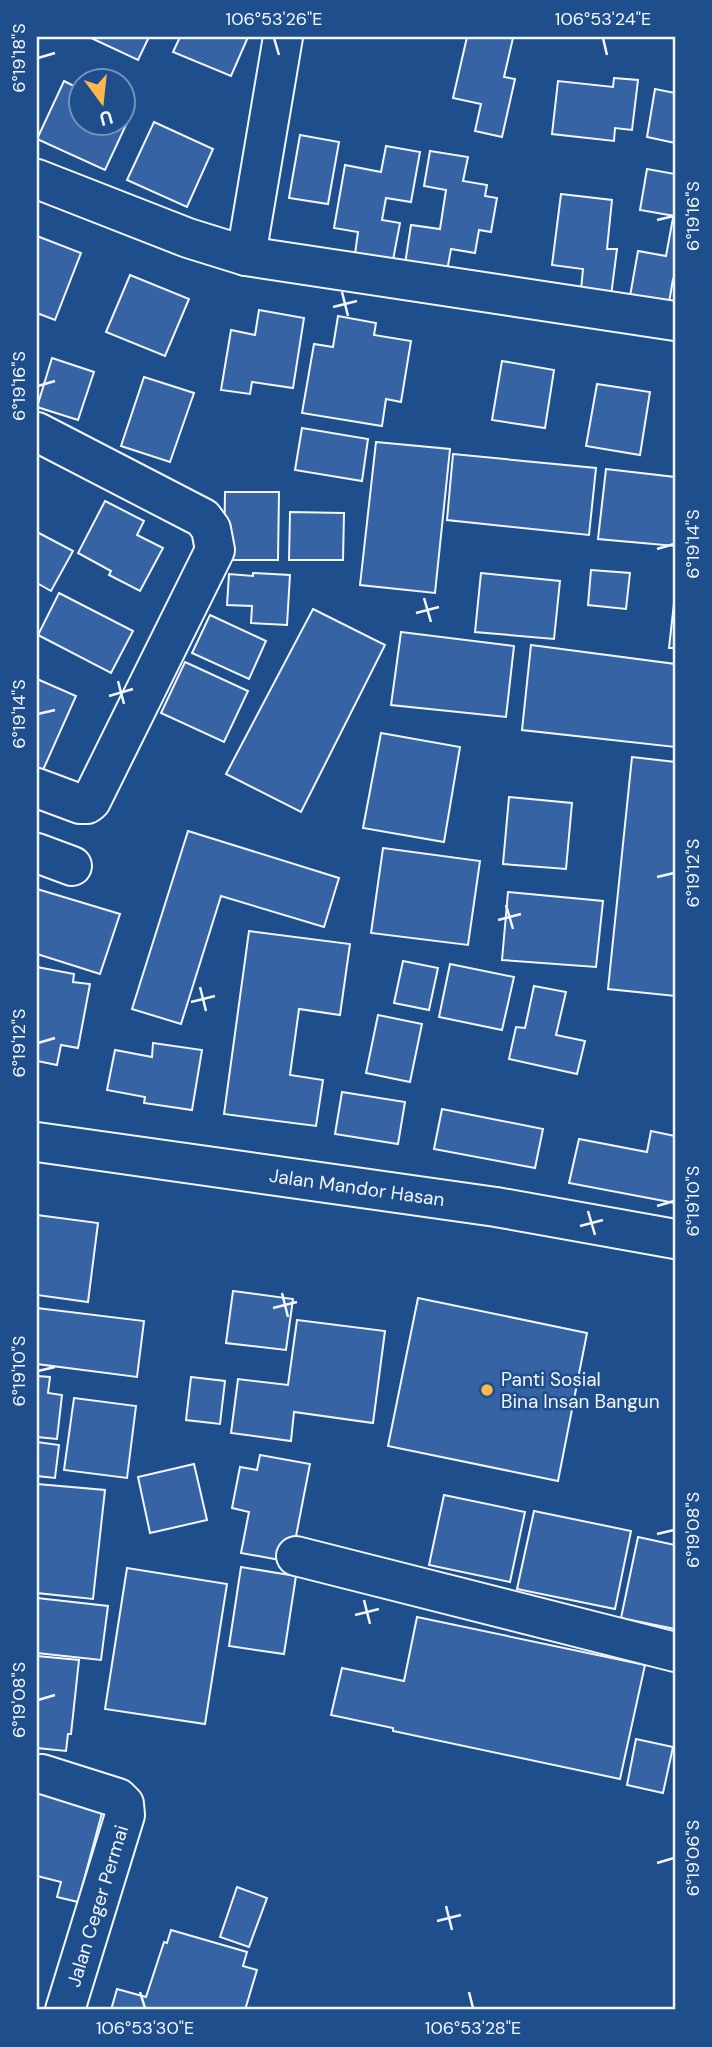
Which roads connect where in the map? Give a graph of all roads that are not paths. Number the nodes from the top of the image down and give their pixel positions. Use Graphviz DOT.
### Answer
graph roads {
  1 [pos="283,37"];
  2 [pos="37,180"];
  3 [pos="246,256"];
  4 [pos="675,321"];
  5 [pos="37,432"];
  6 [pos="37,788"];
  7 [pos="37,853"];
  8 [pos="72,866"];
  9 [pos="37,1142"];
  10 [pos="675,1239"];
  11 [pos="296,1556"];
  12 [pos="675,1653"];
  13 [pos="42,1774"];
  14 [pos="65,2010"];
  1 -- 3 [label="street"];
  2 -- 3 [label="street"];
  3 -- 4 [label="street"];
  5 -- 6 [label="street"];
  7 -- 8 [label="street"];
  9 -- 10 [label="street, Jalan Mandor Hasan"];
  11 -- 12 [label="street"];
  13 -- 14 [label="street, Jalan Ceger Permai"];
}
